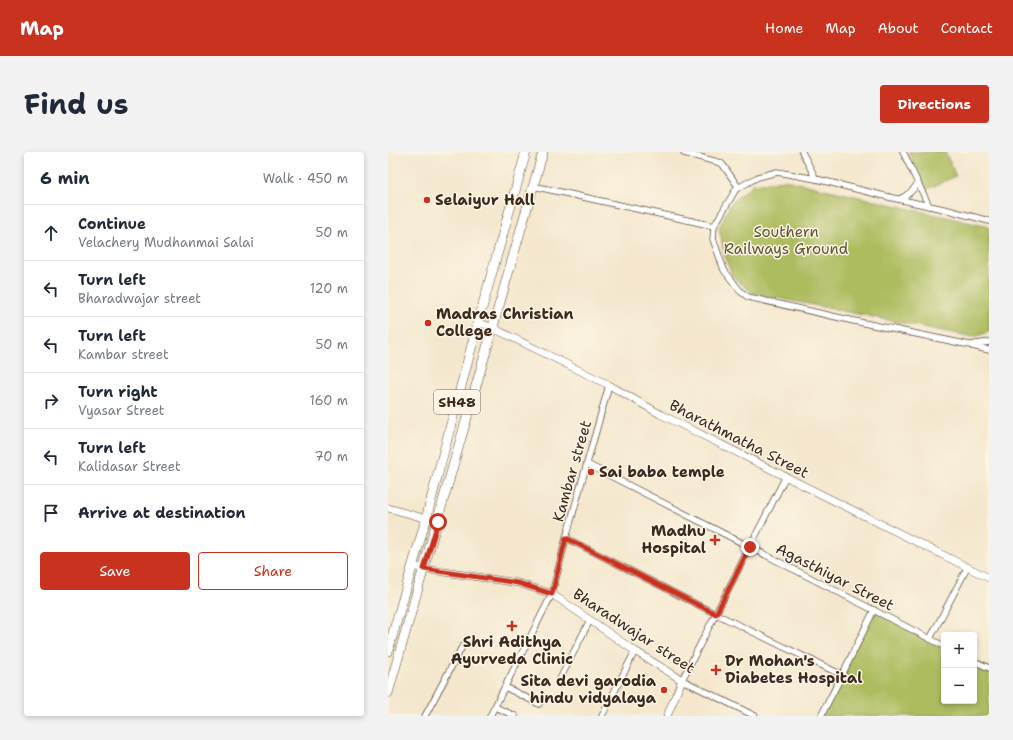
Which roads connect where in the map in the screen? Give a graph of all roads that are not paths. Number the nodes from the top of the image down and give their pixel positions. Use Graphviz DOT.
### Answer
graph roads {
  1 [pos="526,152"];
  2 [pos="543,152"];
  3 [pos="802,152"];
  4 [pos="902,152"];
  5 [pos="684,153"];
  6 [pos="816,178"];
  7 [pos="918,183"];
  8 [pos="533,186"];
  9 [pos="739,188"];
  10 [pos="900,200"];
  11 [pos="929,206"];
  12 [pos="989,221"];
  13 [pos="714,226"];
  14 [pos="478,322"];
  15 [pos="493,328"];
  16 [pos="989,342"];
  17 [pos="970,345"];
  18 [pos="989,350"];
  19 [pos="609,385"];
  20 [pos="587,464"];
  21 [pos="786,476"];
  22 [pos="388,508"];
  23 [pos="426,519"];
  24 [pos="438,522"];
  25 [pos="566,538"];
  26 [pos="750,547"];
  27 [pos="413,566"];
  28 [pos="967,568"];
  29 [pos="424,569"];
  30 [pos="989,578"];
  31 [pos="552,594"];
  32 [pos="874,610"];
  33 [pos="716,614"];
  34 [pos="590,620"];
  35 [pos="930,639"];
  36 [pos="941,644"];
  37 [pos="462,647"];
  38 [pos="388,651"];
  39 [pos="635,651"];
  40 [pos="977,662"];
  41 [pos="989,668"];
  42 [pos="842,675"];
  43 [pos="682,680"];
  44 [pos="559,681"];
  45 [pos="505,687"];
  46 [pos="388,693"];
  47 [pos="539,704"];
  48 [pos="495,707"];
  49 [pos="425,716"];
  50 [pos="490,716"];
  51 [pos="515,716"];
  52 [pos="602,716"];
  53 [pos="667,716"];
  54 [pos="755,716"];
  55 [pos="821,716"];
  1 -- 14 [label="main road, SH48"];
  2 -- 8 [label="main road, SH48"];
  3 -- 6 [label="street"];
  4 -- 7 [label="street"];
  5 -- 9 [label="street"];
  6 -- 9 [label="street"];
  6 -- 10 [label="street"];
  7 -- 10 [label="street"];
  7 -- 11 [label="street"];
  8 -- 13 [label="street"];
  8 -- 15 [label="main road, SH48"];
  9 -- 13 [label="street"];
  10 -- 11 [label="street"];
  11 -- 12 [label="street"];
  13 -- 17 [label="street"];
  14 -- 15 [label="street, Bharathmatha Street"];
  14 -- 23 [label="main road, SH48"];
  15 -- 19 [label="street, Bharathmatha Street"];
  15 -- 24 [label="main road, SH48"];
  16 -- 17 [label="street"];
  17 -- 18 [label="street"];
  19 -- 20 [label="street, Kambar street"];
  19 -- 21 [label="street, Bharathmatha Street"];
  20 -- 25 [label="street, Kambar street"];
  20 -- 26 [label="street, Agasthiyar Street"];
  21 -- 26 [label="street"];
  21 -- 28 [label="street, Bharathmatha Street"];
  22 -- 23 [label="street"];
  23 -- 24 [label="street"];
  23 -- 27 [label="main road, SH48"];
  24 -- 29 [label="main road, SH48"];
  25 -- 31 [label="street, Kambar street"];
  25 -- 33 [label="street"];
  26 -- 32 [label="street, Agasthiyar Street"];
  26 -- 33 [label="street"];
  27 -- 29 [label="street, Bharadwajar street"];
  27 -- 38 [label="main road, SH48"];
  28 -- 30 [label="street, Bharathmatha Street"];
  28 -- 35 [label="street"];
  29 -- 31 [label="street, Bharadwajar street"];
  29 -- 46 [label="main road, SH48"];
  31 -- 34 [label="street, Bharadwajar street"];
  31 -- 45 [label="street, Kambar street"];
  32 -- 35 [label="street, Agasthiyar Street"];
  32 -- 42 [label="street"];
  33 -- 42 [label="street"];
  33 -- 43 [label="street"];
  34 -- 39 [label="street, Bharadwajar street"];
  34 -- 44 [label="street"];
  35 -- 36 [label="street, Agasthiyar Street"];
  37 -- 49 [label="street"];
  39 -- 43 [label="street, Bharadwajar street"];
  39 -- 52 [label="street"];
  40 -- 41 [label="street"];
  42 -- 55 [label="street"];
  43 -- 53 [label="street"];
  43 -- 54 [label="street, Bharadwajar street"];
  45 -- 47 [label="street"];
  45 -- 48 [label="street, Kambar street"];
  48 -- 50 [label="street, Kambar street"];
  48 -- 51 [label="street"];
}
